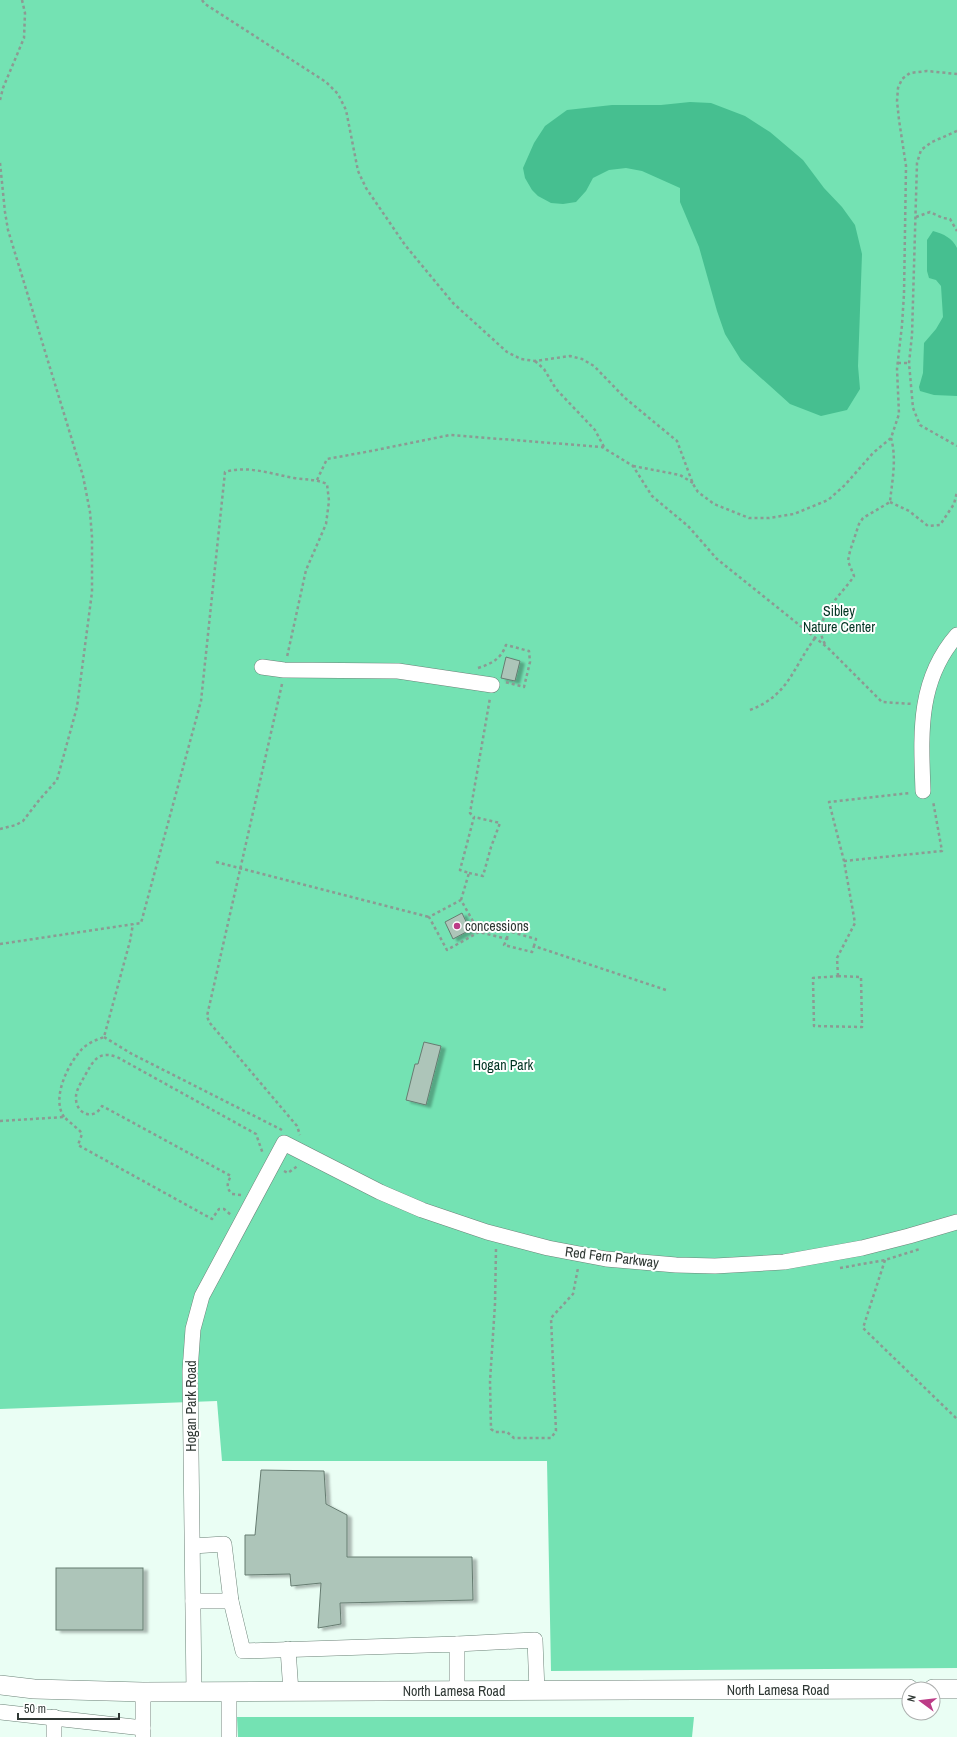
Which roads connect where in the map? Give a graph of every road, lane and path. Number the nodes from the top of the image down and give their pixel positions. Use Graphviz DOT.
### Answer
graph roads {
  1 [pos="22,0"];
  2 [pos="202,0"];
  3 [pos="957,74"];
  4 [pos="0,100"];
  5 [pos="957,131"];
  6 [pos="0,163"];
  7 [pos="916,217"];
  8 [pos="957,231"];
  9 [pos="535,361"];
  10 [pos="898,363"];
  11 [pos="909,363"];
  12 [pos="891,438"];
  13 [pos="957,446"];
  14 [pos="633,466"];
  15 [pos="317,480"];
  16 [pos="693,484"];
  17 [pos="957,492"];
  18 [pos="890,502"];
  19 [pos="957,635"];
  20 [pos="815,638"];
  21 [pos="828,648"];
  22 [pos="262,666"];
  23 [pos="284,670"];
  24 [pos="493,682"];
  25 [pos="917,700"];
  26 [pos="915,704"];
  27 [pos="915,709"];
  28 [pos="750,710"];
  29 [pos="919,792"];
  30 [pos="474,817"];
  31 [pos="0,829"];
  32 [pos="936,852"];
  33 [pos="844,861"];
  34 [pos="216,862"];
  35 [pos="240,868"];
  36 [pos="469,873"];
  37 [pos="461,900"];
  38 [pos="429,917"];
  39 [pos="133,924"];
  40 [pos="478,932"];
  41 [pos="507,939"];
  42 [pos="0,944"];
  43 [pos="534,946"];
  44 [pos="838,976"];
  45 [pos="666,990"];
  46 [pos="104,1037"];
  47 [pos="64,1117"];
  48 [pos="288,1137"];
  49 [pos="264,1157"];
  50 [pos="243,1194"];
  51 [pos="957,1222"];
  52 [pos="498,1235"];
  53 [pos="890,1241"];
  54 [pos="578,1268"];
  55 [pos="957,1419"];
  56 [pos="192,1546"];
  57 [pos="231,1600"];
  58 [pos="193,1601"];
  59 [pos="457,1644"];
  60 [pos="288,1649"];
  61 [pos="0,1686"];
  62 [pos="941,1689"];
  63 [pos="957,1689"];
  64 [pos="901,1690"];
  65 [pos="457,1691"];
  66 [pos="537,1691"];
  67 [pos="143,1692"];
  68 [pos="194,1692"];
  69 [pos="229,1692"];
  70 [pos="291,1692"];
  71 [pos="0,1712"];
  72 [pos="54,1718"];
  73 [pos="143,1732"];
  74 [pos="54,1737"];
  75 [pos="229,1737"];
  1 -- 4 [label="path"];
  2 -- 9 [label="path"];
  3 -- 10 [label="path"];
  5 -- 7 [label="path"];
  6 -- 31 [label="path"];
  7 -- 8 [label="path"];
  7 -- 11 [label="path"];
  9 -- 14 [label="path"];
  9 -- 16 [label="path"];
  10 -- 11 [label="path"];
  10 -- 12 [label="path"];
  11 -- 13 [label="path"];
  12 -- 16 [label="path"];
  12 -- 18 [label="path"];
  14 -- 15 [label="path"];
  14 -- 16 [label="path"];
  14 -- 20 [label="path"];
  15 -- 23 [label="path"];
  15 -- 39 [label="path"];
  17 -- 18 [label="path"];
  18 -- 21 [label="path"];
  19 -- 29 [label="street"];
  20 -- 21 [label="path"];
  20 -- 28 [label="path"];
  21 -- 26 [label="path"];
  22 -- 23 [label="street"];
  23 -- 24 [label="street"];
  23 -- 35 [label="path"];
  24 -- 24 [label="path"];
  24 -- 30 [label="path"];
  25 -- 26 [label="path"];
  26 -- 27 [label="path"];
  29 -- 33 [label="path"];
  30 -- 36 [label="path"];
  30 -- 36 [label="path"];
  32 -- 33 [label="path"];
  33 -- 44 [label="path"];
  34 -- 35 [label="path"];
  35 -- 38 [label="path"];
  35 -- 48 [label="path"];
  36 -- 37 [label="path"];
  37 -- 38 [label="path"];
  37 -- 40 [label="path"];
  38 -- 40 [label="path"];
  39 -- 42 [label="path"];
  39 -- 46 [label="path"];
  40 -- 41 [label="path"];
  41 -- 43 [label="path"];
  41 -- 43 [label="path"];
  43 -- 45 [label="path"];
  44 -- 44 [label="path"];
  46 -- 47 [label="path"];
  46 -- 48 [label="path"];
  48 -- 52 [label="street, Red Fern Parkway"];
  48 -- 56 [label="street, Hogan Park Road"];
  49 -- 50 [label="path"];
  51 -- 53 [label="street, Red Fern Parkway"];
  52 -- 53 [label="street, Red Fern Parkway"];
  52 -- 54 [label="path"];
  53 -- 55 [label="path"];
  56 -- 57 [label="street"];
  56 -- 58 [label="street, Hogan Park Road"];
  57 -- 58 [label="street"];
  57 -- 60 [label="street"];
  58 -- 68 [label="street, Hogan Park Road"];
  59 -- 60 [label="street"];
  59 -- 65 [label="street"];
  59 -- 66 [label="street"];
  60 -- 70 [label="street"];
  61 -- 67 [label="main road, North Lamesa Road"];
  62 -- 63 [label="main road"];
  64 -- 66 [label="main road, North Lamesa Road"];
  65 -- 66 [label="main road, North Lamesa Road"];
  65 -- 70 [label="main road, North Lamesa Road"];
  67 -- 68 [label="main road, North Lamesa Road"];
  67 -- 73 [label="street"];
  68 -- 69 [label="main road, North Lamesa Road"];
  69 -- 70 [label="main road, North Lamesa Road"];
  69 -- 75 [label="street"];
  71 -- 72 [label="street"];
  72 -- 73 [label="street"];
  72 -- 74 [label="street"];
}
